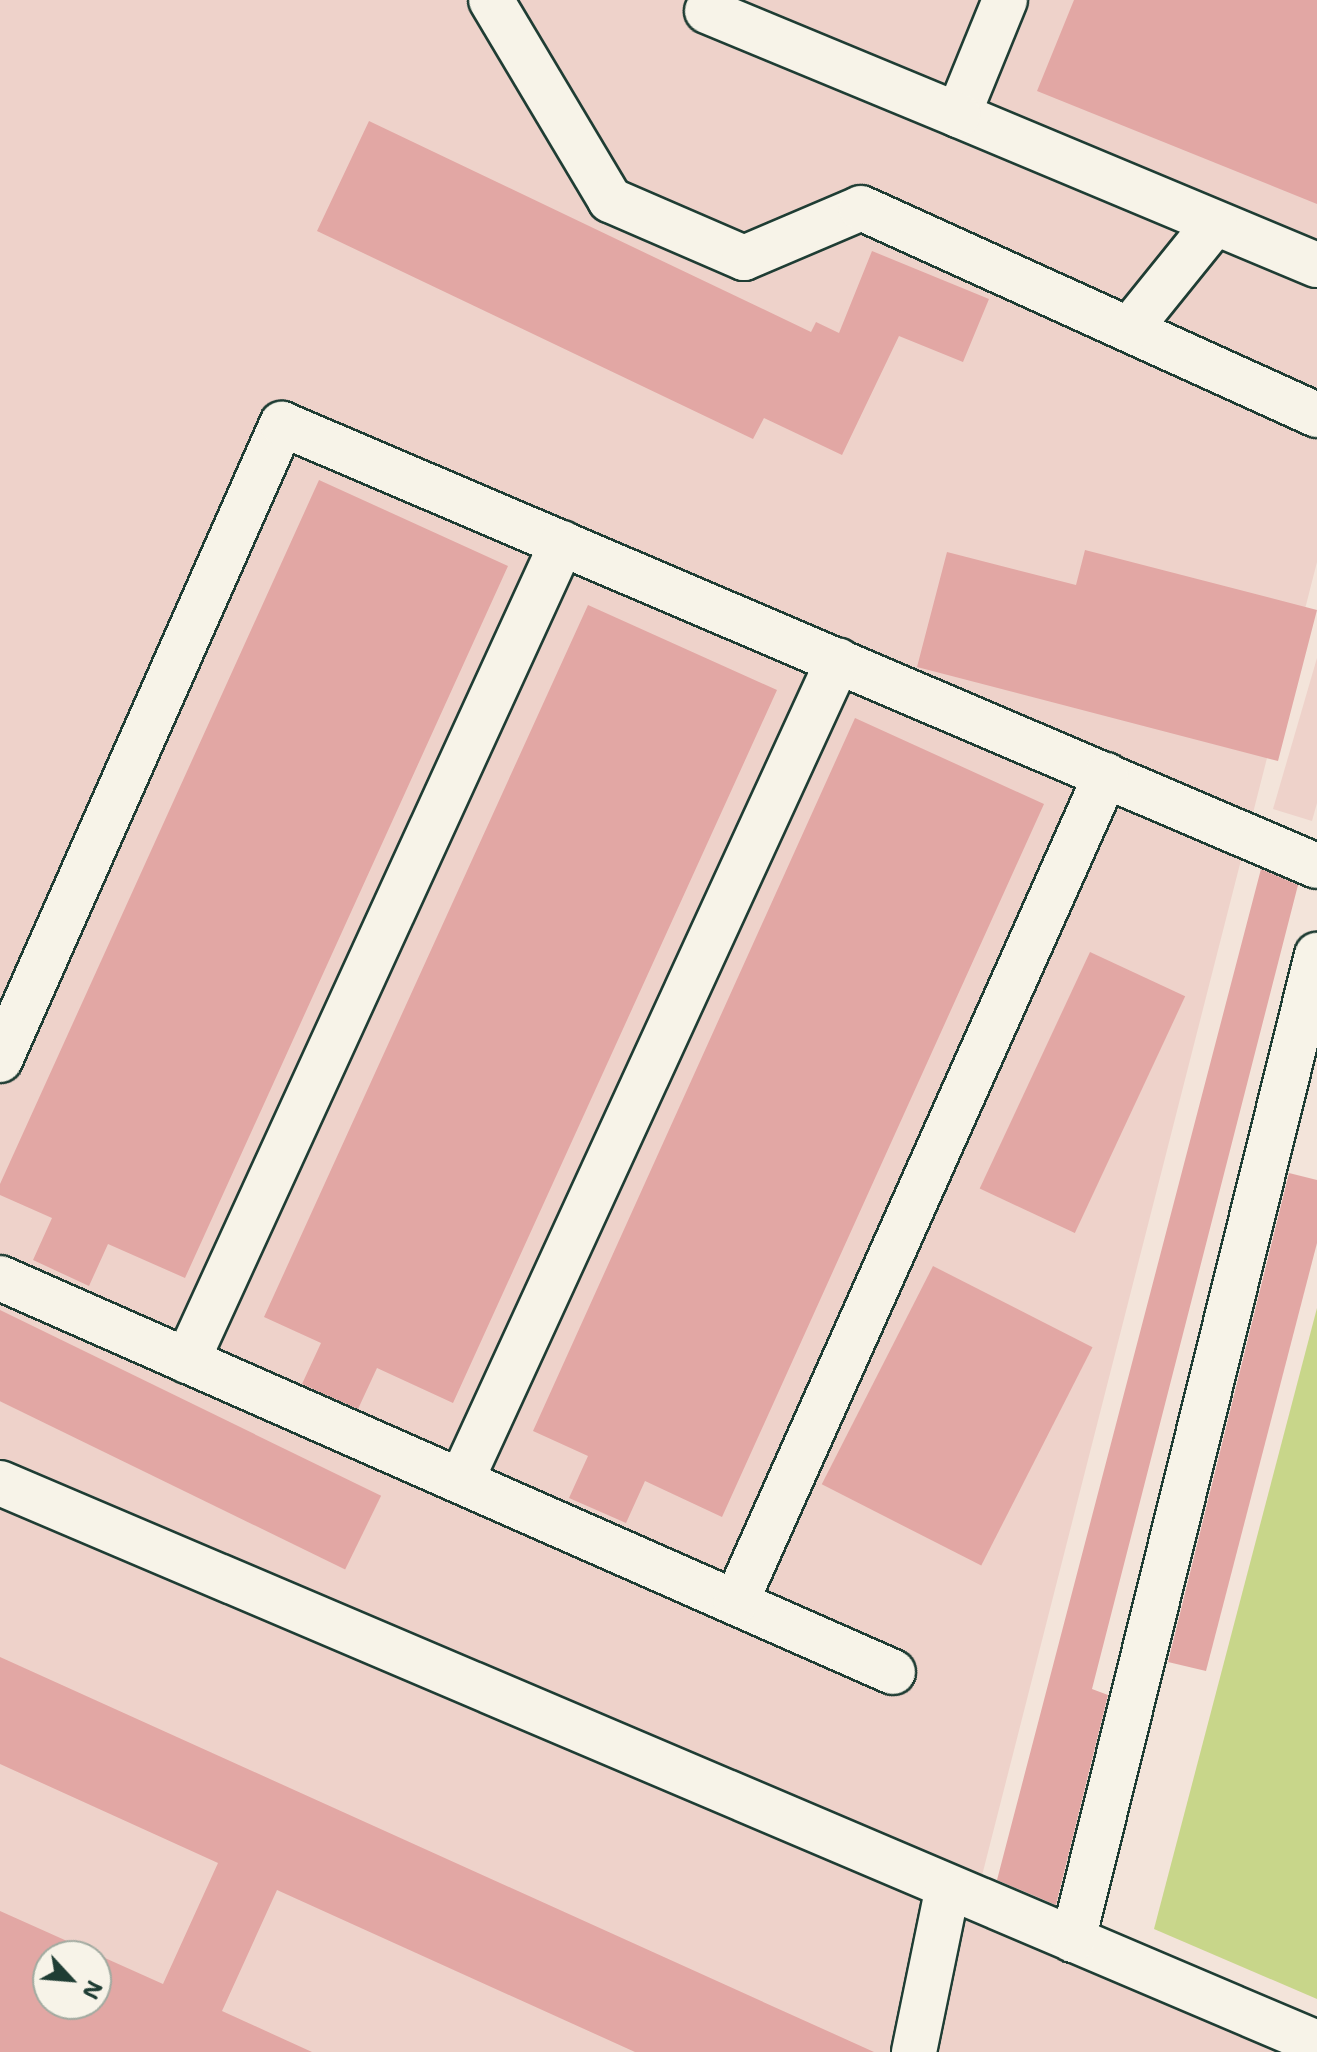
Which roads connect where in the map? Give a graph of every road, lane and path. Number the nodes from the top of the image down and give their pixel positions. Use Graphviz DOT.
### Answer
graph roads {
  1 [pos="491,0"];
  2 [pos="1005,0"];
  3 [pos="707,11"];
  4 [pos="958,115"];
  5 [pos="1215,223"];
  6 [pos="1317,265"];
  7 [pos="1132,326"];
  8 [pos="1317,415"];
  9 [pos="562,543"];
  10 [pos="838,661"];
  11 [pos="1106,775"];
  12 [pos="1317,866"];
  13 [pos="1317,955"];
  14 [pos="0,1060"];
  15 [pos="0,1278"];
  16 [pos="187,1361"];
  17 [pos="461,1481"];
  18 [pos="0,1483"];
  19 [pos="736,1602"];
  20 [pos="893,1672"];
  21 [pos="948,1887"];
  22 [pos="1073,1940"];
  23 [pos="1317,2043"];
  24 [pos="914,2052"];
  1 -- 7 [label="lane"];
  2 -- 4 [label="lane"];
  3 -- 4 [label="lane"];
  4 -- 5 [label="lane"];
  5 -- 6 [label="lane"];
  5 -- 7 [label="lane"];
  7 -- 8 [label="lane"];
  9 -- 10 [label="lane"];
  9 -- 14 [label="lane"];
  9 -- 16 [label="lane"];
  10 -- 11 [label="lane"];
  10 -- 17 [label="lane"];
  11 -- 12 [label="lane"];
  11 -- 19 [label="lane"];
  13 -- 22 [label="lane"];
  15 -- 16 [label="lane"];
  16 -- 17 [label="lane"];
  17 -- 19 [label="lane"];
  18 -- 21 [label="lane"];
  19 -- 20 [label="lane"];
  21 -- 22 [label="lane"];
  21 -- 24 [label="lane"];
  22 -- 23 [label="lane"];
}
